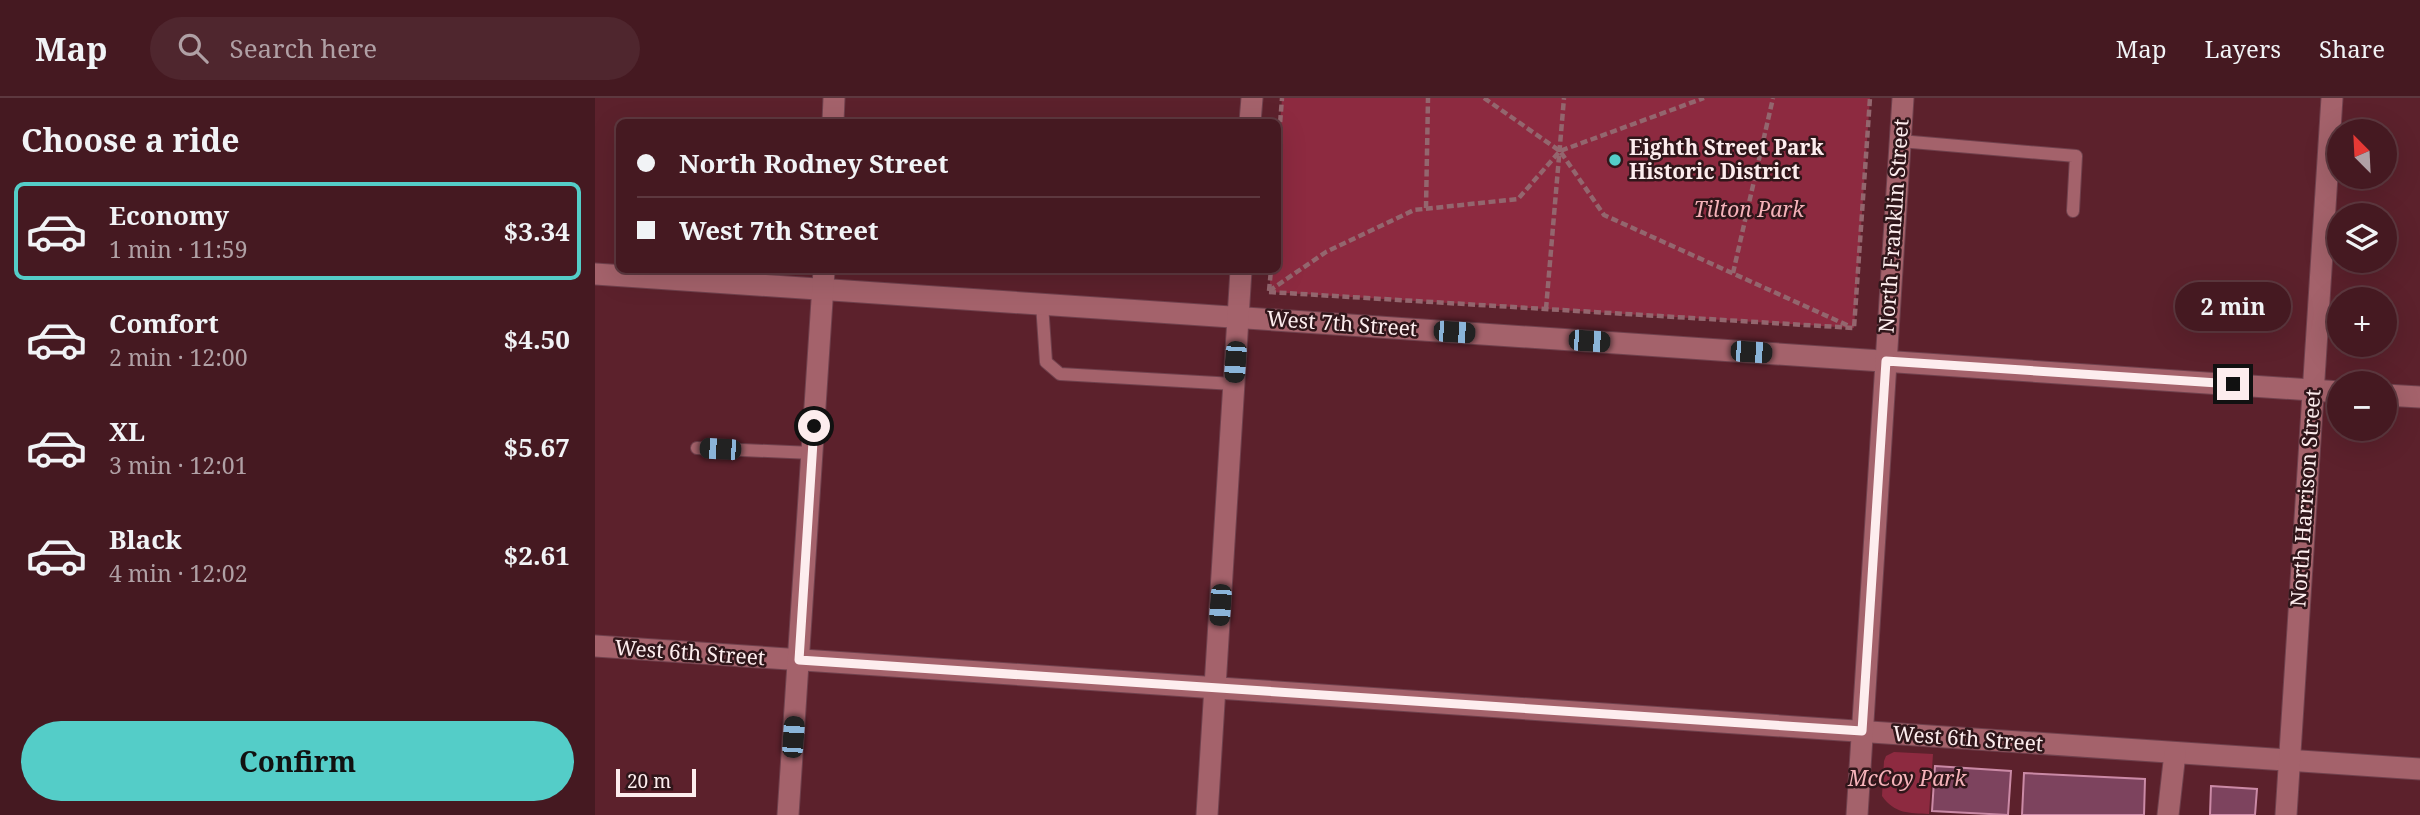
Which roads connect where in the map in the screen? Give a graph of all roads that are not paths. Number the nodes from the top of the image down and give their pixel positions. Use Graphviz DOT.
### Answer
graph roads {
  1 [pos="835,98"];
  2 [pos="1252,98"];
  3 [pos="1903,98"];
  4 [pos="2332,98"];
  5 [pos="833,119"];
  6 [pos="1250,119"];
  7 [pos="1900,141"];
  8 [pos="2073,211"];
  9 [pos="638,273"];
  10 [pos="1241,273"];
  11 [pos="595,274"];
  12 [pos="823,279"];
  13 [pos="1042,304"];
  14 [pos="1238,317"];
  15 [pos="1886,361"];
  16 [pos="1234,384"];
  17 [pos="2313,390"];
  18 [pos="2327,391"];
  19 [pos="2397,396"];
  20 [pos="2420,397"];
  21 [pos="697,448"];
  22 [pos="812,453"];
  23 [pos="595,646"];
  24 [pos="799,660"];
  25 [pos="1215,688"];
  26 [pos="1862,731"];
  27 [pos="2175,753"];
  28 [pos="2289,760"];
  29 [pos="2420,769"];
  30 [pos="788,815"];
  31 [pos="1207,815"];
  32 [pos="1857,815"];
  33 [pos="2168,815"];
  34 [pos="2286,815"];
  1 -- 5 [label="street"];
  2 -- 6 [label="street"];
  3 -- 7 [label="street, North Franklin Street"];
  4 -- 17 [label="street, North Harrison Street"];
  7 -- 8 [label="lane"];
  7 -- 15 [label="street, North Franklin Street"];
  9 -- 11 [label="street, West 7th Street"];
  9 -- 12 [label="street, West 7th Street"];
  10 -- 14 [label="street"];
  12 -- 13 [label="street, West 7th Street"];
  12 -- 22 [label="street"];
  13 -- 14 [label="street, West 7th Street"];
  13 -- 16 [label="lane"];
  14 -- 15 [label="street, West 7th Street"];
  14 -- 16 [label="street"];
  15 -- 17 [label="street, West 7th Street"];
  15 -- 26 [label="street, North Franklin Street"];
  16 -- 25 [label="street"];
  17 -- 18 [label="street, West 7th Street"];
  17 -- 28 [label="street, North Harrison Street"];
  19 -- 20 [label="street"];
  21 -- 22 [label="lane"];
  22 -- 24 [label="street"];
  23 -- 24 [label="street, West 6th Street"];
  24 -- 25 [label="street, West 6th Street"];
  24 -- 30 [label="street"];
  25 -- 26 [label="street, West 6th Street"];
  25 -- 31 [label="street"];
  26 -- 27 [label="street, West 6th Street"];
  26 -- 32 [label="street, North Franklin Street"];
  27 -- 28 [label="street, West 6th Street"];
  27 -- 33 [label="street"];
  28 -- 29 [label="street, West 6th Street"];
  28 -- 34 [label="street, North Harrison Street"];
}
